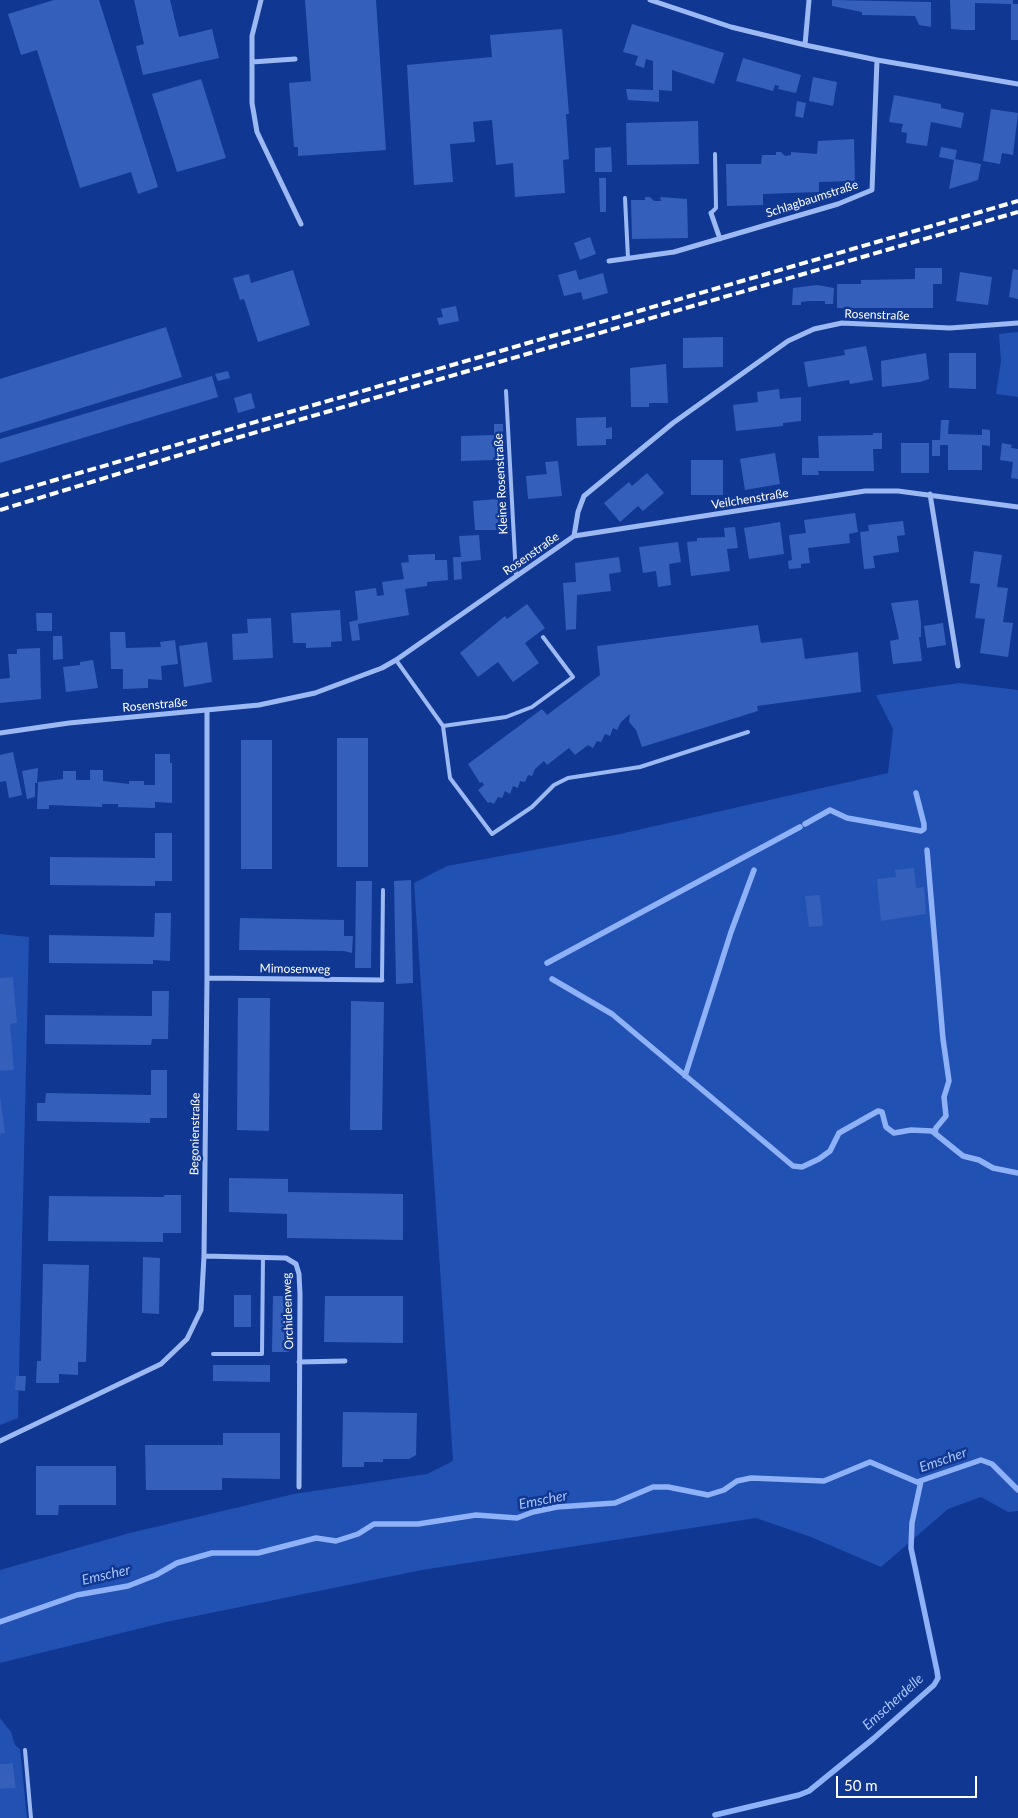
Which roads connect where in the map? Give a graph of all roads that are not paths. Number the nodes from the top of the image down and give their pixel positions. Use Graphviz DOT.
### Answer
graph roads {
  1 [pos="261,0"];
  2 [pos="650,0"];
  3 [pos="809,0"];
  4 [pos="805,44"];
  5 [pos="295,59"];
  6 [pos="877,60"];
  7 [pos="252,62"];
  8 [pos="1018,84"];
  9 [pos="715,154"];
  10 [pos="625,198"];
  11 [pos="712,213"];
  12 [pos="302,224"];
  13 [pos="720,239"];
  14 [pos="628,258"];
  15 [pos="609,261"];
  16 [pos="1018,323"];
  17 [pos="506,391"];
  18 [pos="930,494"];
  19 [pos="1018,507"];
  20 [pos="574,536"];
  21 [pos="516,576"];
  22 [pos="543,637"];
  23 [pos="396,660"];
  24 [pos="958,666"];
  25 [pos="208,710"];
  26 [pos="443,726"];
  27 [pos="748,732"];
  28 [pos="0,733"];
  29 [pos="382,890"];
  30 [pos="207,978"];
  31 [pos="382,980"];
  32 [pos="204,1256"];
  33 [pos="263,1257"];
  34 [pos="214,1354"];
  35 [pos="344,1361"];
  36 [pos="299,1362"];
  37 [pos="0,1441"];
  38 [pos="299,1487"];
  39 [pos="24,1750"];
  40 [pos="31,1818"];
  1 -- 7 [label="street"];
  2 -- 4 [label="street"];
  3 -- 4 [label="street"];
  4 -- 6 [label="street"];
  5 -- 7 [label="street"];
  6 -- 8 [label="street"];
  6 -- 13 [label="street, Schlagbaumstraße"];
  7 -- 12 [label="street"];
  9 -- 11 [label="lane"];
  10 -- 14 [label="lane"];
  11 -- 13 [label="street"];
  13 -- 14 [label="street, Schlagbaumstraße"];
  14 -- 15 [label="street, Schlagbaumstraße"];
  16 -- 20 [label="street, Rosenstraße"];
  17 -- 21 [label="lane, Kleine Rosenstraße"];
  18 -- 19 [label="street, Veilchenstraße"];
  18 -- 20 [label="street, Veilchenstraße"];
  18 -- 24 [label="street"];
  20 -- 21 [label="street, Rosenstraße"];
  21 -- 23 [label="street, Rosenstraße"];
  22 -- 26 [label="lane"];
  23 -- 25 [label="street, Rosenstraße"];
  23 -- 26 [label="lane"];
  25 -- 28 [label="street, Rosenstraße"];
  25 -- 30 [label="street, Begonienstraße"];
  26 -- 27 [label="lane"];
  29 -- 31 [label="lane"];
  30 -- 31 [label="street, Mimosenweg"];
  30 -- 32 [label="street, Begonienstraße"];
  32 -- 33 [label="street, Orchideenweg"];
  32 -- 37 [label="street, Begonienstraße"];
  33 -- 34 [label="lane"];
  33 -- 36 [label="street, Orchideenweg"];
  35 -- 36 [label="street, Orchideenweg"];
  36 -- 38 [label="street, Orchideenweg"];
  39 -- 40 [label="lane"];
}
